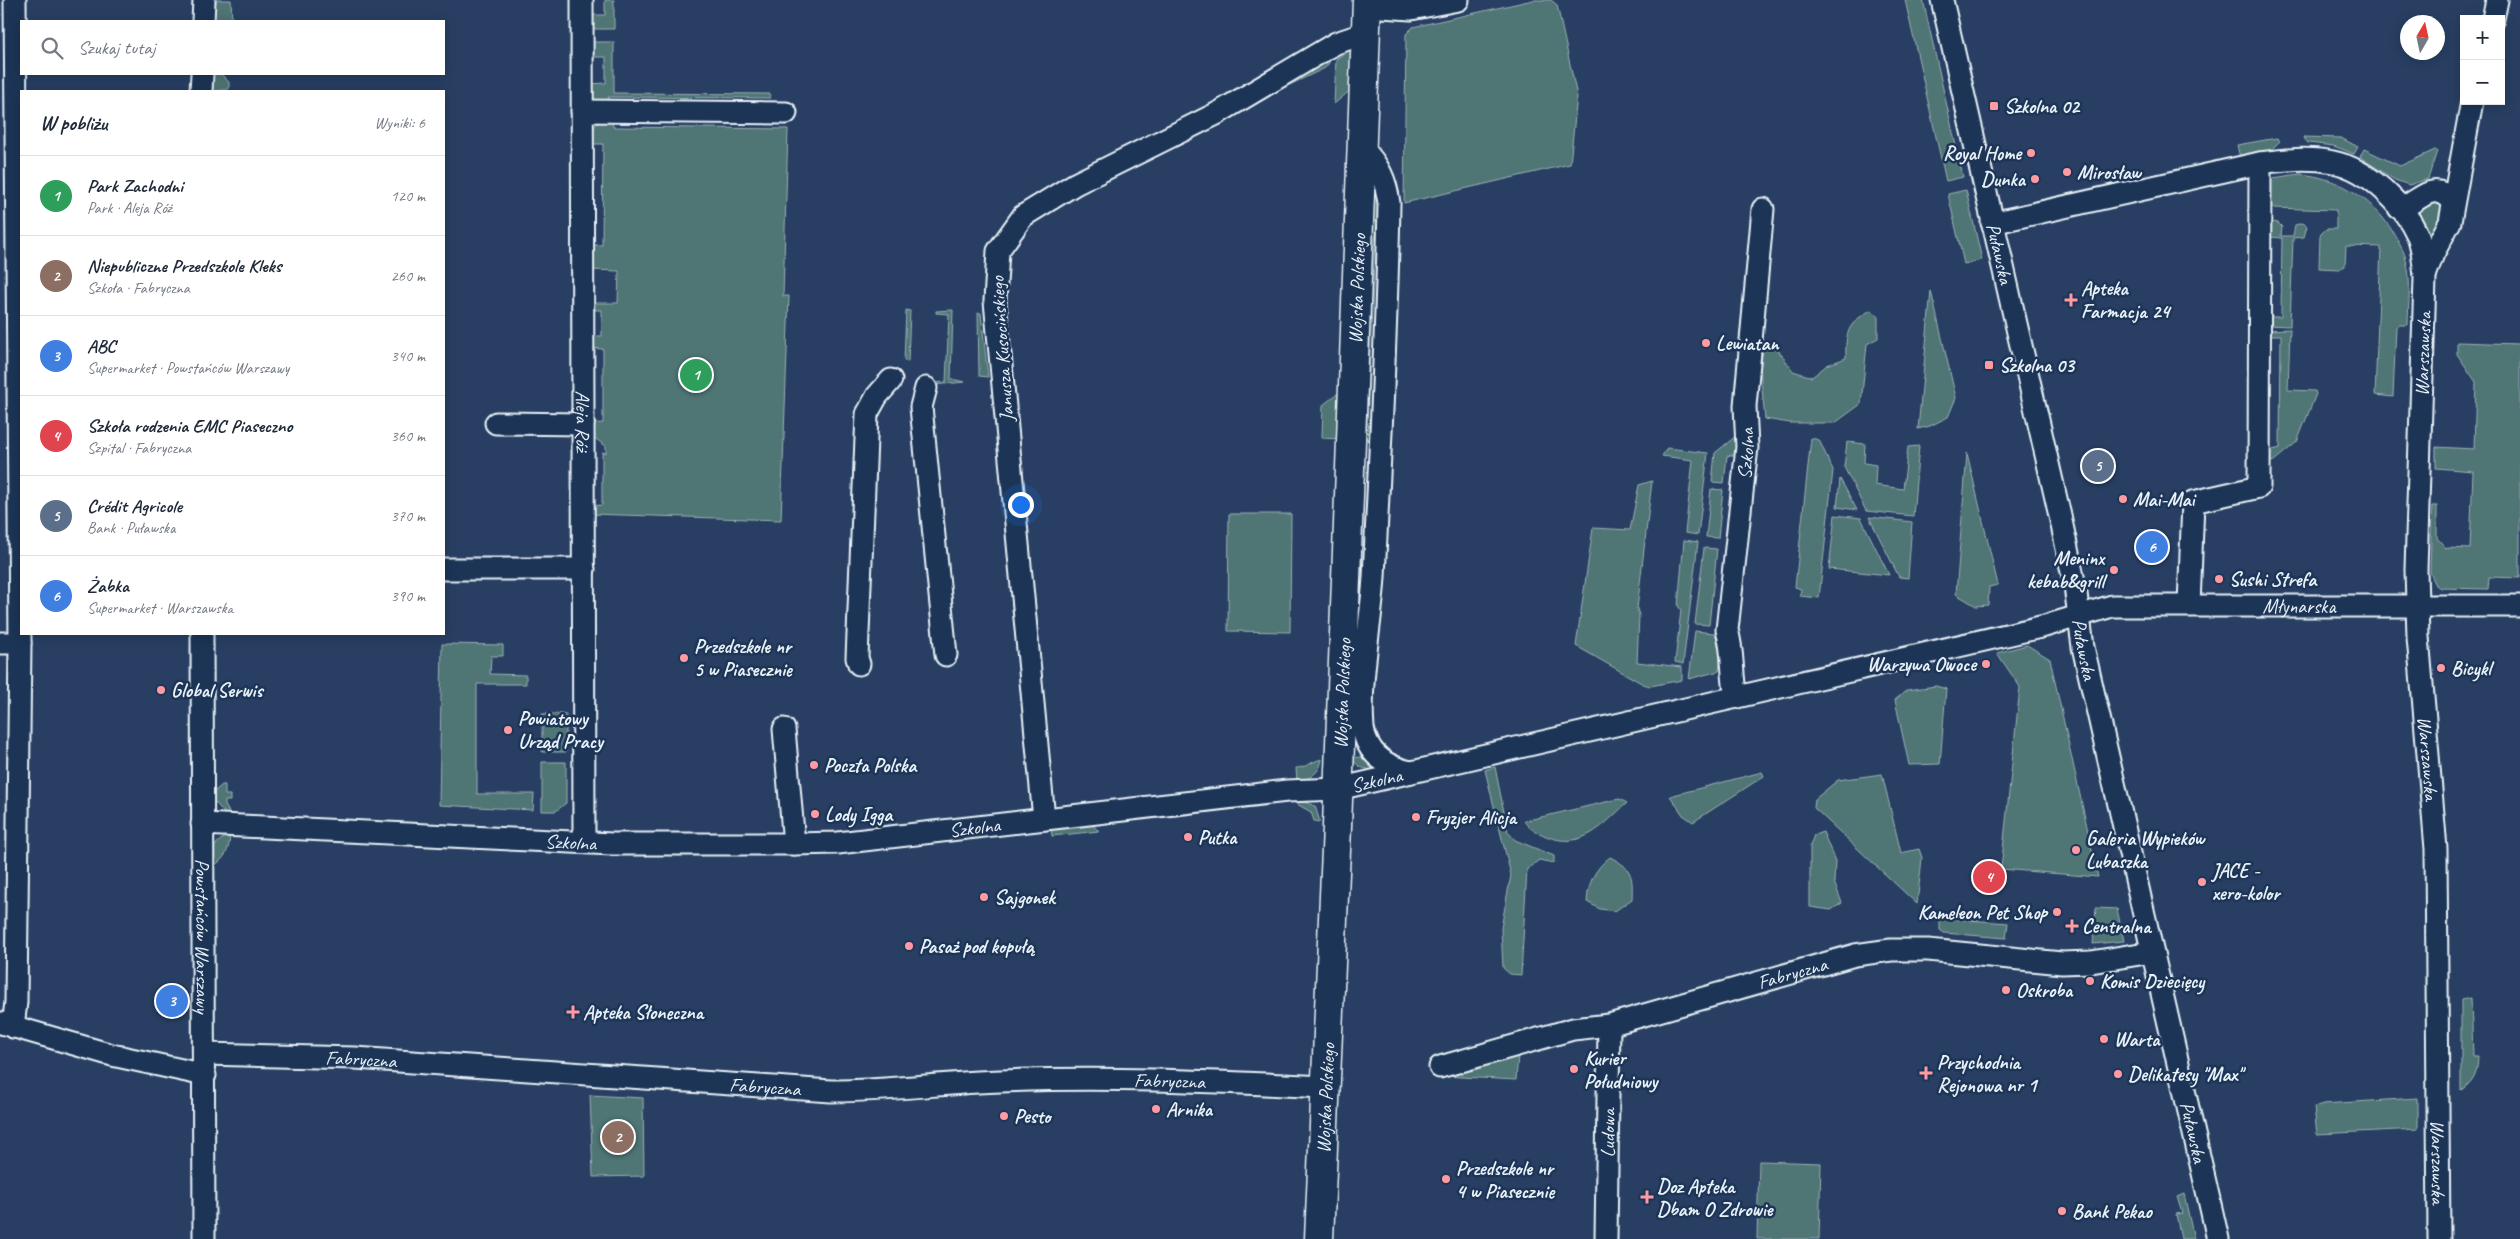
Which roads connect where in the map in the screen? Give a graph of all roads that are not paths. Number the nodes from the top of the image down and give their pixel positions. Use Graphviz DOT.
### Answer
graph roads {
  1 [pos="15,0"];
  2 [pos="204,0"];
  3 [pos="582,0"];
  4 [pos="1458,0"];
  5 [pos="1942,0"];
  6 [pos="2497,0"];
  7 [pos="1367,3"];
  8 [pos="2494,15"];
  9 [pos="203,20"];
  10 [pos="1366,33"];
  11 [pos="202,75"];
  12 [pos="201,90"];
  13 [pos="2471,105"];
  14 [pos="582,111"];
  15 [pos="786,113"];
  16 [pos="1362,148"];
  17 [pos="2260,163"];
  18 [pos="2452,200"];
  19 [pos="2399,208"];
  20 [pos="1762,209"];
  21 [pos="1992,223"];
  22 [pos="2425,278"];
  23 [pos="891,380"];
  24 [pos="926,388"];
  25 [pos="496,423"];
  26 [pos="583,424"];
  27 [pos="445,569"];
  28 [pos="584,569"];
  29 [pos="2189,605"];
  30 [pos="2417,606"];
  31 [pos="2520,606"];
  32 [pos="2080,617"];
  33 [pos="202,635"];
  34 [pos="10,642"];
  35 [pos="946,655"];
  36 [pos="858,664"];
  37 [pos="1736,696"];
  38 [pos="784,729"];
  39 [pos="1412,772"];
  40 [pos="1338,789"];
  41 [pos="1044,819"];
  42 [pos="202,824"];
  43 [pos="584,842"];
  44 [pos="794,844"];
  45 [pos="2152,952"];
  46 [pos="7,1025"];
  47 [pos="1609,1025"];
  48 [pos="205,1064"];
  49 [pos="1440,1067"];
  50 [pos="1326,1087"];
  51 [pos="204,1239"];
  52 [pos="1319,1239"];
  53 [pos="1606,1239"];
  54 [pos="2218,1239"];
  55 [pos="2439,1239"];
  1 -- 34 [label="street"];
  2 -- 9 [label="street"];
  3 -- 14 [label="street, Aleja Róż"];
  4 -- 7 [label="street"];
  5 -- 21 [label="street, Puławska"];
  6 -- 8 [label="street"];
  7 -- 10 [label="street, Wojska Polskiego"];
  10 -- 16 [label="street, Wojska Polskiego"];
  10 -- 41 [label="street, Janusza Kusocińskiego"];
  11 -- 12 [label="street"];
  13 -- 18 [label="street, Warszawska"];
  14 -- 15 [label="street"];
  14 -- 26 [label="street, Aleja Róż"];
  16 -- 39 [label="street, Wojska Polskiego"];
  16 -- 40 [label="street, Wojska Polskiego"];
  17 -- 19 [label="street, Warszawska"];
  17 -- 21 [label="street, Warszawska"];
  17 -- 29 [label="street"];
  18 -- 19 [label="street"];
  18 -- 22 [label="street, Warszawska"];
  19 -- 22 [label="street, Warszawska"];
  20 -- 37 [label="street, Szkolna"];
  21 -- 32 [label="street, Puławska"];
  22 -- 30 [label="street, Warszawska"];
  23 -- 36 [label="street"];
  24 -- 35 [label="street"];
  25 -- 26 [label="street"];
  26 -- 28 [label="street, Aleja Róż"];
  27 -- 28 [label="street"];
  28 -- 43 [label="street, Aleja Róż"];
  29 -- 30 [label="street, Młynarska"];
  29 -- 32 [label="street, Młynarska"];
  30 -- 31 [label="street, Młynarska"];
  30 -- 55 [label="street, Warszawska"];
  32 -- 37 [label="street, Szkolna"];
  32 -- 45 [label="street, Puławska"];
  33 -- 42 [label="street, Powstańców Warszawy"];
  34 -- 46 [label="street"];
  37 -- 39 [label="street, Szkolna"];
  38 -- 44 [label="street"];
  39 -- 40 [label="street, Szkolna"];
  40 -- 41 [label="street, Szkolna"];
  40 -- 50 [label="street, Wojska Polskiego"];
  41 -- 44 [label="street, Szkolna"];
  42 -- 43 [label="street, Szkolna"];
  42 -- 48 [label="street, Powstańców Warszawy"];
  43 -- 44 [label="street, Szkolna"];
  45 -- 47 [label="street, Fabryczna"];
  45 -- 54 [label="street, Puławska"];
  46 -- 48 [label="street, Fabryczna"];
  47 -- 49 [label="street, Fabryczna"];
  47 -- 53 [label="street, Ludowa"];
  48 -- 50 [label="street, Fabryczna"];
  48 -- 51 [label="street, Powstańców Warszawy"];
  50 -- 52 [label="street, Wojska Polskiego"];
}
